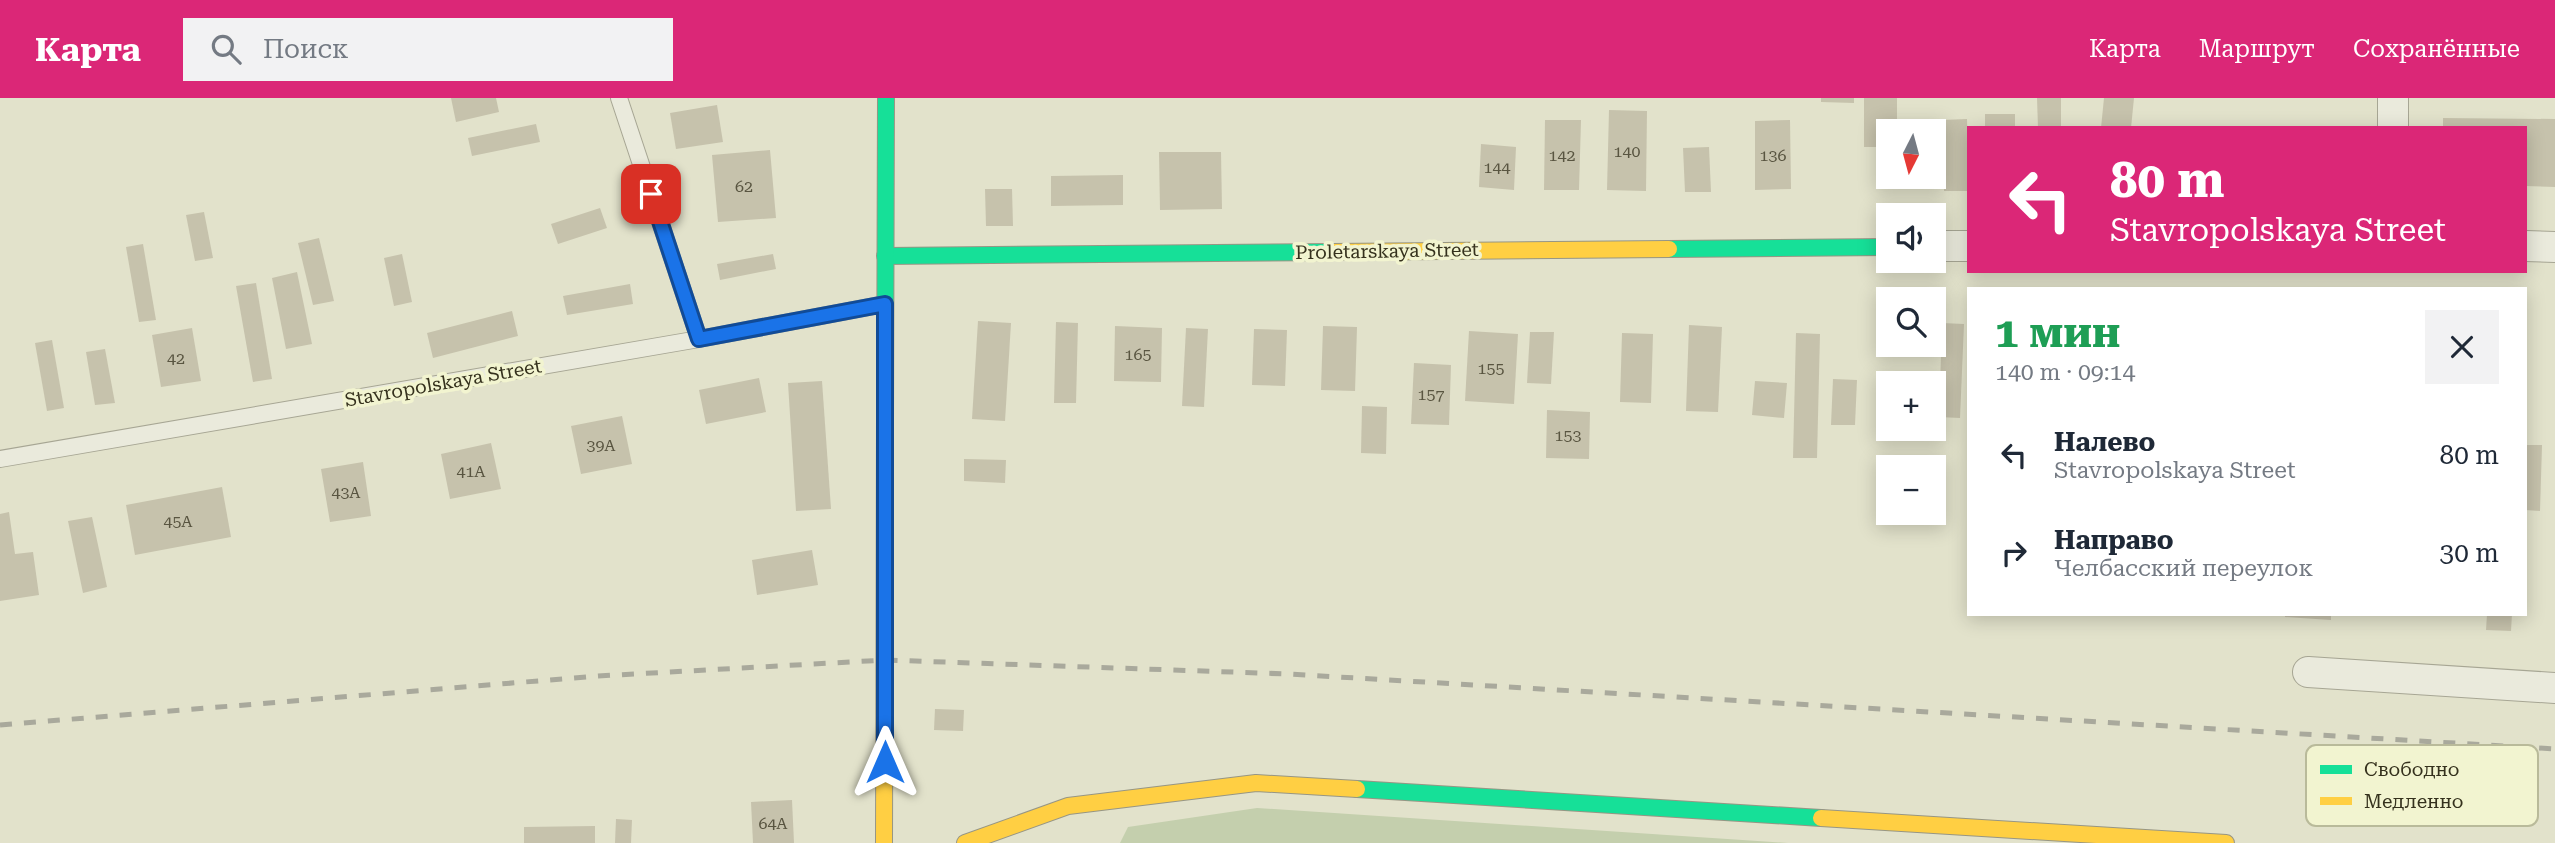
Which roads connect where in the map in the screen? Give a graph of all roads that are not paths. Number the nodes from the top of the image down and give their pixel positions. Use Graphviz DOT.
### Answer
graph roads {
  1 [pos="619,98"];
  2 [pos="886,98"];
  3 [pos="2393,98"];
  4 [pos="2393,126"];
  5 [pos="1946,246"];
  6 [pos="1967,246"];
  7 [pos="2527,246"];
  8 [pos="1876,247"];
  9 [pos="2555,247"];
  10 [pos="885,256"];
  11 [pos="885,304"];
  12 [pos="699,339"];
  13 [pos="0,459"];
  14 [pos="2308,672"];
  15 [pos="2555,688"];
  16 [pos="884,843"];
  17 [pos="965,843"];
  18 [pos="2226,843"];
  1 -- 12 [label="lane"];
  2 -- 10 [label="street"];
  3 -- 4 [label="street"];
  5 -- 6 [label="street"];
  7 -- 9 [label="street"];
  8 -- 10 [label="street, Proletarskaya Street"];
  10 -- 11 [label="street"];
  11 -- 12 [label="lane, Stavropolskaya Street"];
  11 -- 16 [label="street"];
  12 -- 13 [label="lane, Stavropolskaya Street"];
  14 -- 15 [label="street"];
  17 -- 18 [label="street"];
}
